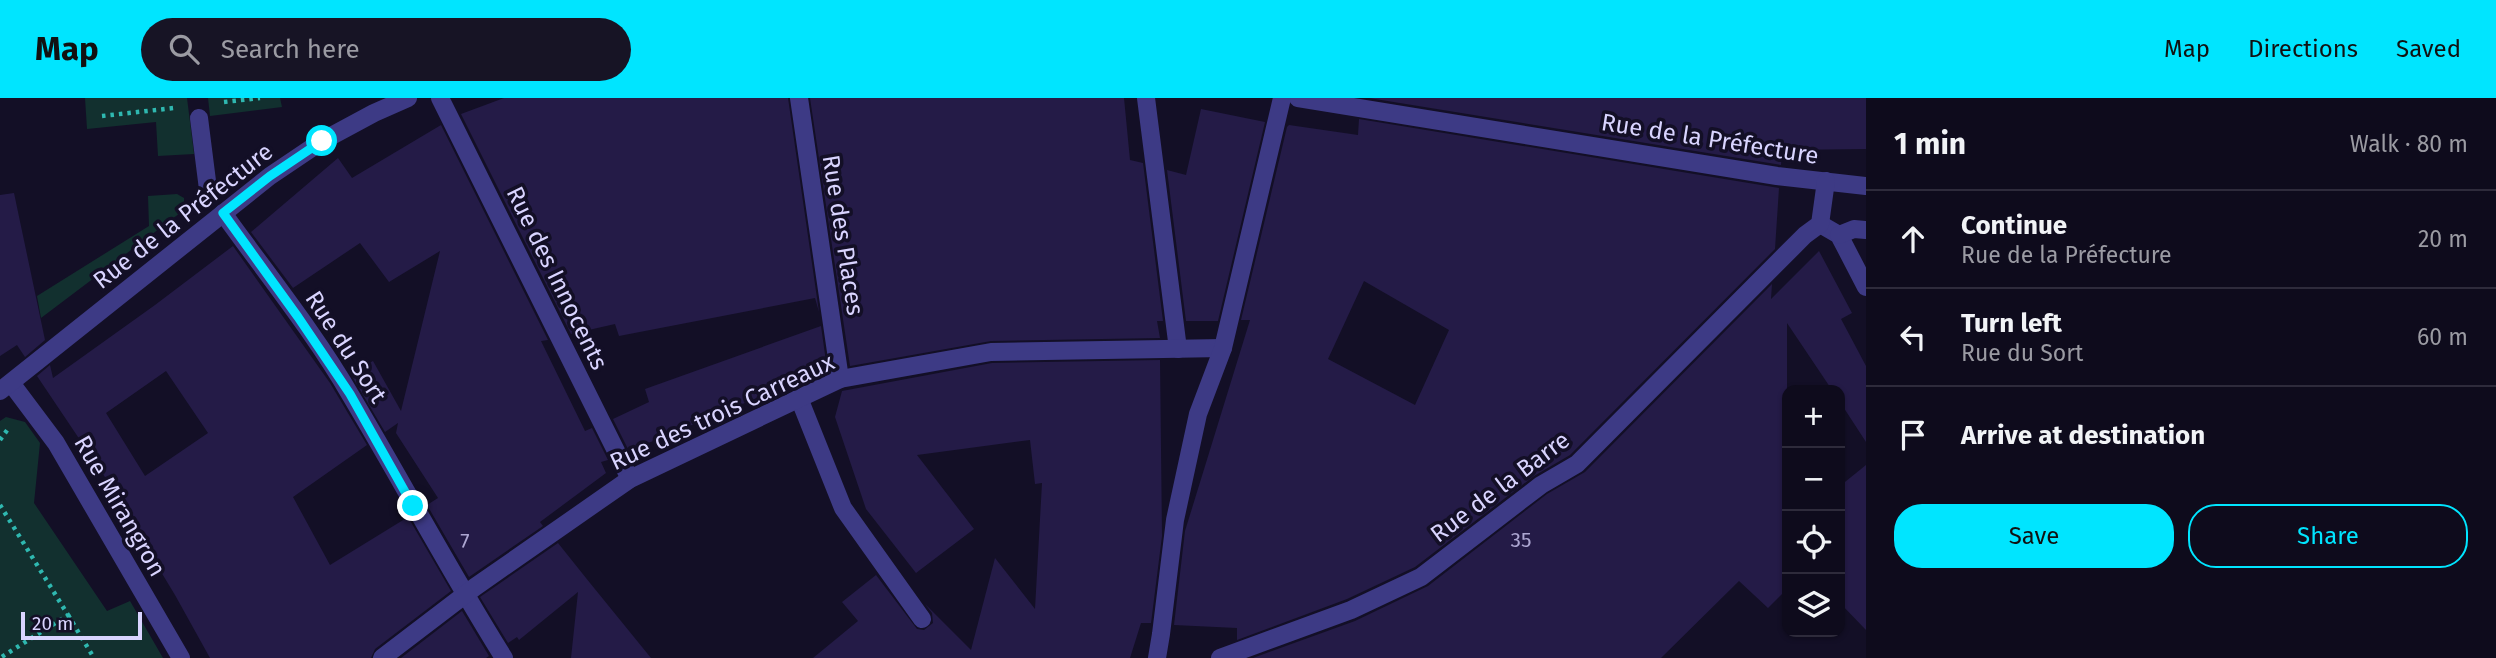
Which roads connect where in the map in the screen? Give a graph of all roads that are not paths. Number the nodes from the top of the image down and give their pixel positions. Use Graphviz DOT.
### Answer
graph roads {
  1 [pos="408,98"];
  2 [pos="440,98"];
  3 [pos="799,98"];
  4 [pos="1146,98"];
  5 [pos="1282,98"];
  6 [pos="1298,98"];
  7 [pos="1336,101"];
  8 [pos="199,118"];
  9 [pos="1826,181"];
  10 [pos="1866,186"];
  11 [pos="209,197"];
  12 [pos="223,213"];
  13 [pos="1820,224"];
  14 [pos="1866,230"];
  15 [pos="1839,235"];
  16 [pos="1866,287"];
  17 [pos="1223,348"];
  18 [pos="1178,349"];
  19 [pos="840,379"];
  20 [pos="6,387"];
  21 [pos="799,398"];
  22 [pos="630,479"];
  23 [pos="464,595"];
  24 [pos="922,619"];
  25 [pos="181,658"];
  26 [pos="382,658"];
  27 [pos="505,658"];
  28 [pos="1157,658"];
  29 [pos="1220,658"];
  1 -- 12 [label="street, Rue de la Préfecture"];
  2 -- 22 [label="street, Rue des Innocents"];
  3 -- 19 [label="street, Rue des Places"];
  4 -- 18 [label="street"];
  5 -- 17 [label="street"];
  6 -- 7 [label="street, Rue de la Préfecture"];
  7 -- 9 [label="street, Rue de la Préfecture"];
  8 -- 11 [label="street"];
  9 -- 10 [label="street, Rue de la Préfecture"];
  9 -- 13 [label="street"];
  12 -- 20 [label="street, Rue de la Préfecture"];
  12 -- 23 [label="street, Rue du Sort"];
  13 -- 15 [label="street"];
  13 -- 29 [label="street, Rue de la Barre"];
  14 -- 15 [label="street"];
  15 -- 16 [label="street"];
  17 -- 18 [label="street, Rue des trois Carreaux"];
  17 -- 28 [label="street"];
  18 -- 19 [label="street, Rue des trois Carreaux"];
  19 -- 21 [label="street, Rue des trois Carreaux"];
  20 -- 25 [label="street, Rue Mirangron"];
  21 -- 22 [label="street, Rue des trois Carreaux"];
  21 -- 24 [label="street"];
  22 -- 23 [label="street, Rue des trois Carreaux"];
  23 -- 26 [label="street, Rue des trois Carreaux"];
  23 -- 27 [label="street, Rue du Sort"];
}
